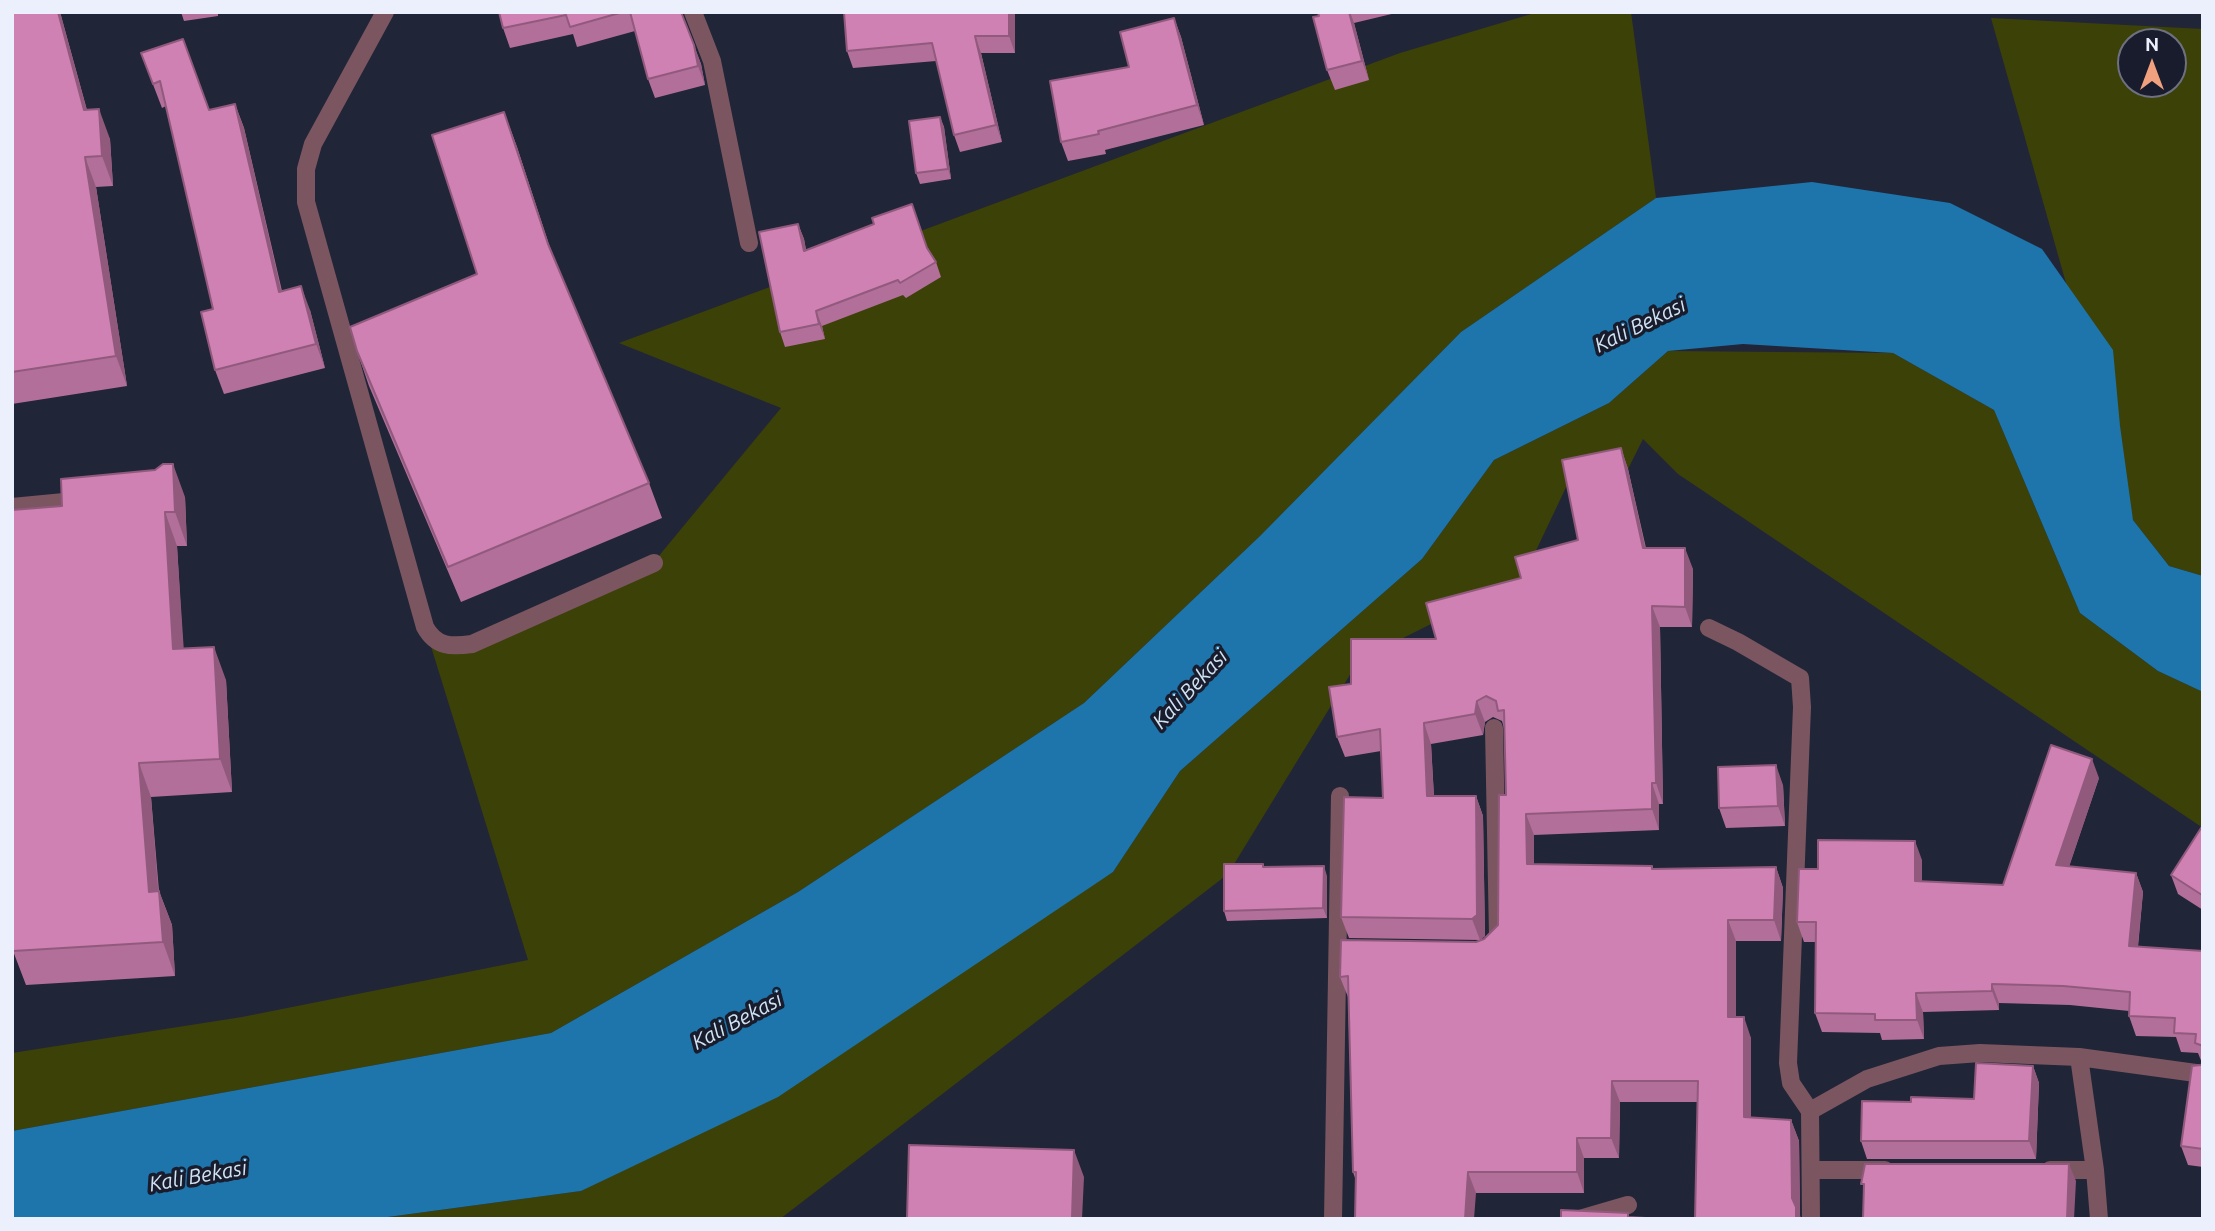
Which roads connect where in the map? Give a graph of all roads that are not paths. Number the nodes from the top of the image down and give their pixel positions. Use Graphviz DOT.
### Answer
graph roads {
  1 [pos="385,12"];
  2 [pos="693,12"];
  3 [pos="749,243"];
  4 [pos="104,498"];
  5 [pos="12,507"];
  6 [pos="653,563"];
  7 [pos="1709,628"];
  8 [pos="1494,728"];
  9 [pos="1340,796"];
  10 [pos="1471,950"];
  11 [pos="2079,1057"];
  12 [pos="2203,1074"];
  13 [pos="1810,1111"];
  14 [pos="1812,1170"];
  15 [pos="1906,1170"];
  16 [pos="2028,1170"];
  17 [pos="2095,1170"];
  18 [pos="1628,1205"];
  19 [pos="1333,1219"];
  20 [pos="1580,1219"];
  21 [pos="1811,1219"];
  22 [pos="2099,1219"];
  1 -- 6 [label="street"];
  2 -- 3 [label="street"];
  4 -- 5 [label="street"];
  7 -- 13 [label="street"];
  8 -- 10 [label="street"];
  9 -- 19 [label="street"];
  11 -- 12 [label="street"];
  11 -- 13 [label="street"];
  11 -- 17 [label="street"];
  13 -- 14 [label="street"];
  14 -- 15 [label="street"];
  14 -- 21 [label="street"];
  16 -- 17 [label="street"];
  17 -- 22 [label="street"];
  18 -- 20 [label="street"];
}
